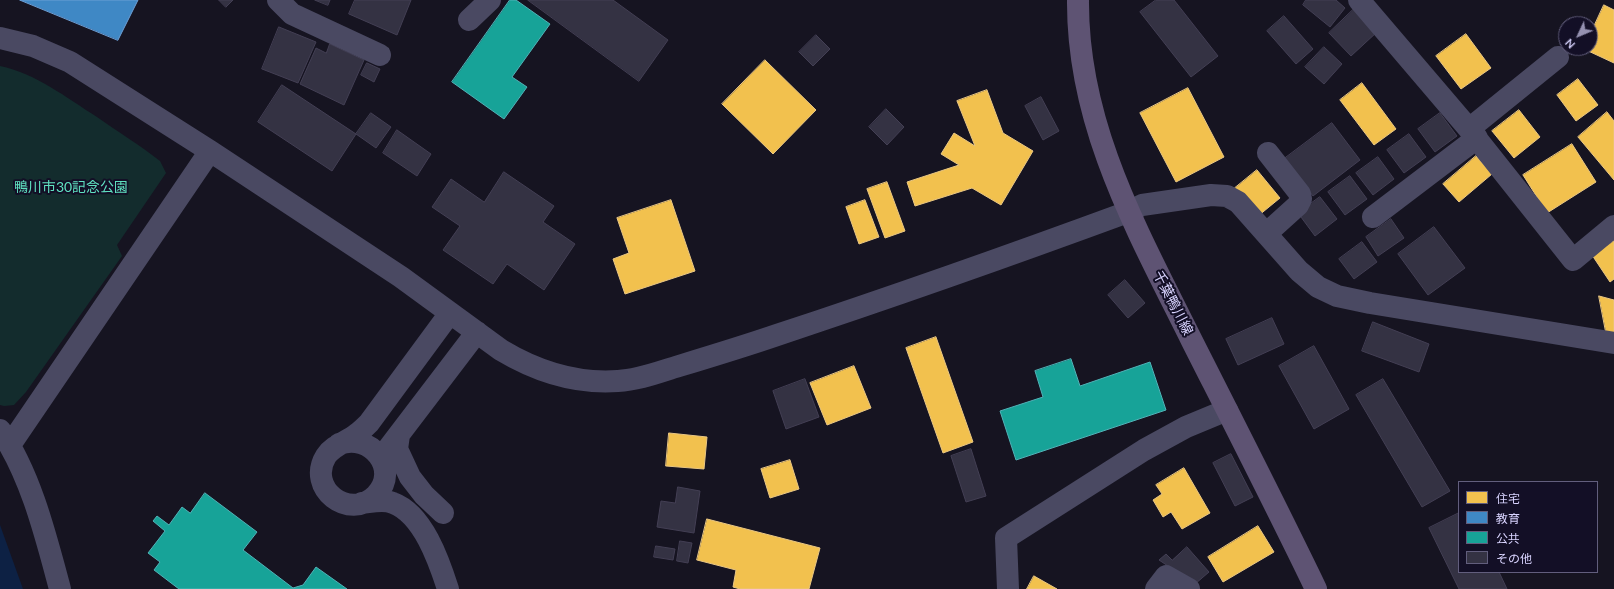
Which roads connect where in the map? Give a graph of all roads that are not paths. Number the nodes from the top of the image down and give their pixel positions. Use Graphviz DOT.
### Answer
graph roads {
  1 [pos="278,0"];
  2 [pos="490,0"];
  3 [pos="1078,0"];
  4 [pos="1359,0"];
  5 [pos="469,20"];
  6 [pos="0,38"];
  7 [pos="380,55"];
  8 [pos="1558,57"];
  9 [pos="1473,133"];
  10 [pos="210,151"];
  11 [pos="1268,153"];
  12 [pos="1128,212"];
  13 [pos="1373,217"];
  14 [pos="1614,226"];
  15 [pos="1267,233"];
  16 [pos="450,313"];
  17 [pos="477,332"];
  18 [pos="1614,343"];
  19 [pos="1227,410"];
  20 [pos="399,435"];
  21 [pos="5,438"];
  22 [pos="338,444"];
  23 [pos="381,458"];
  24 [pos="362,503"];
  25 [pos="443,512"];
  26 [pos="60,589"];
  27 [pos="448,589"];
  28 [pos="1008,589"];
  29 [pos="1156,589"];
  30 [pos="1189,589"];
  31 [pos="1316,589"];
  1 -- 7 [label="street"];
  2 -- 5 [label="street"];
  3 -- 12 [label="main road, 千葉鴨川線"];
  4 -- 9 [label="street"];
  6 -- 10 [label="street"];
  8 -- 9 [label="street"];
  9 -- 13 [label="street"];
  9 -- 14 [label="street"];
  10 -- 16 [label="street"];
  10 -- 21 [label="street"];
  11 -- 15 [label="street"];
  12 -- 15 [label="street"];
  12 -- 17 [label="street"];
  12 -- 19 [label="main road, 千葉鴨川線"];
  15 -- 18 [label="street"];
  16 -- 17 [label="street"];
  16 -- 22 [label="street"];
  17 -- 20 [label="street"];
  19 -- 28 [label="street"];
  19 -- 31 [label="main road, 千葉鴨川線"];
  20 -- 23 [label="street"];
  20 -- 25 [label="street"];
  21 -- 26 [label="street"];
  22 -- 23 [label="street"];
  22 -- 24 [label="street"];
  23 -- 24 [label="street"];
  24 -- 27 [label="street"];
  29 -- 30 [label="street"];
}
